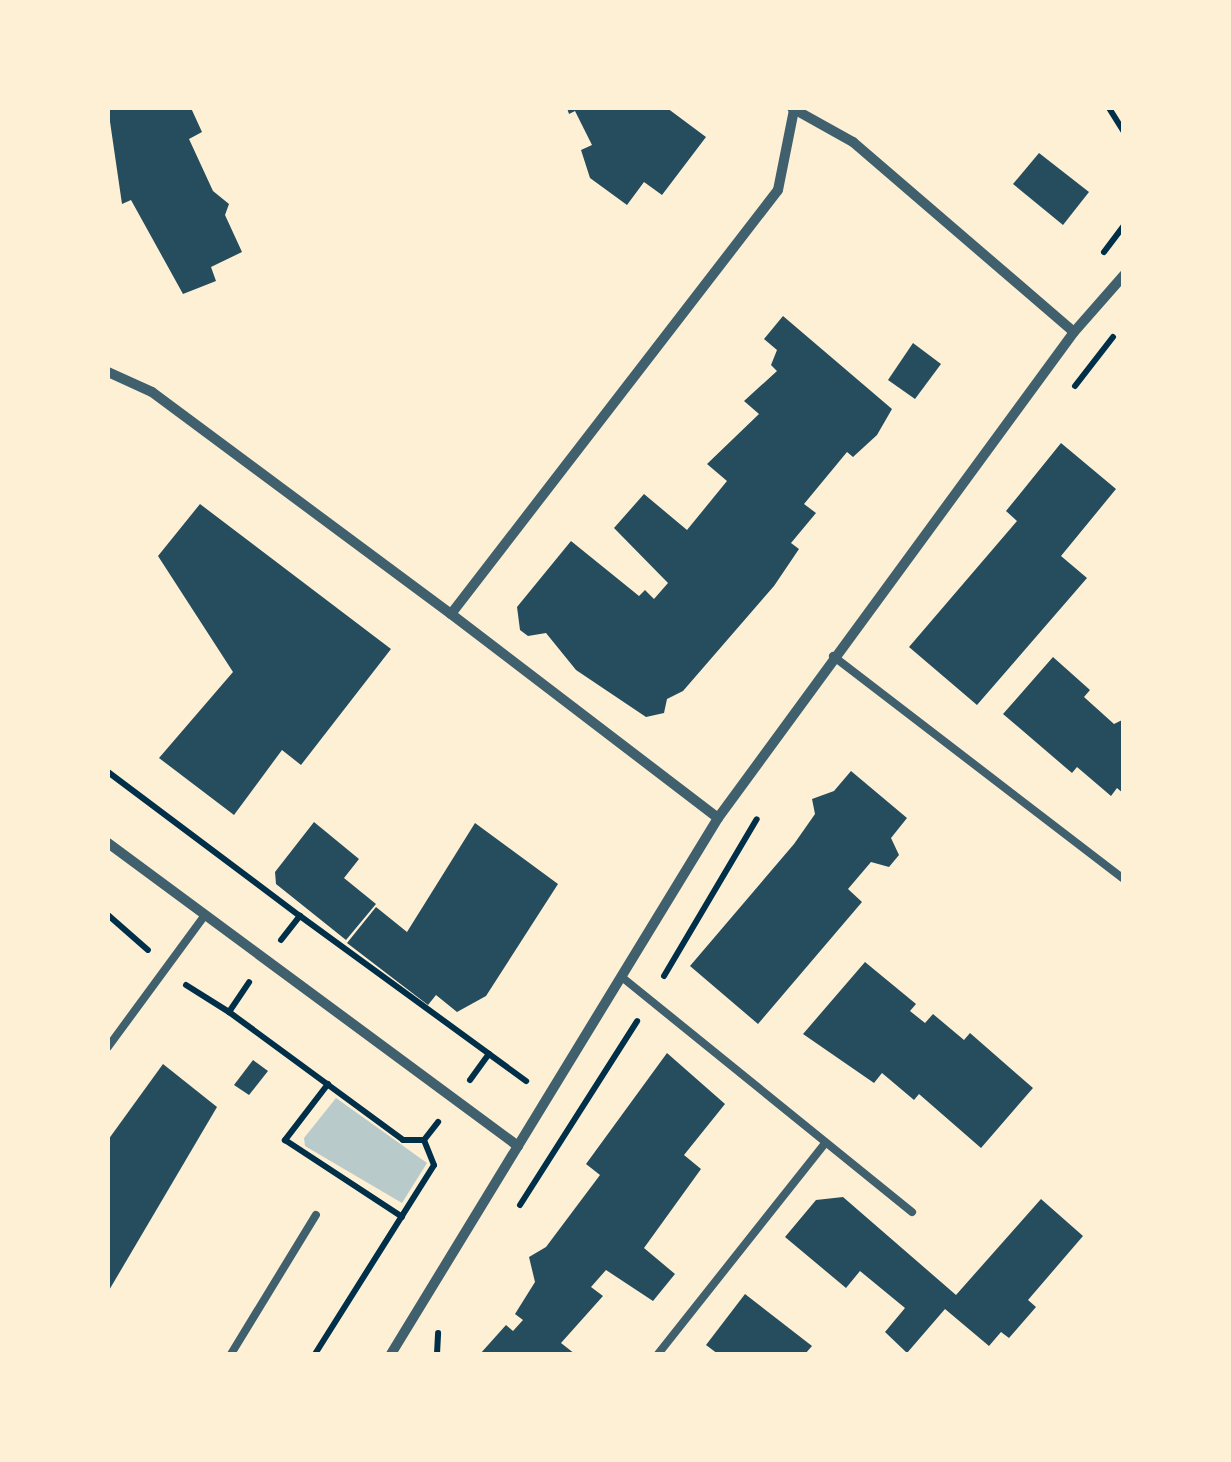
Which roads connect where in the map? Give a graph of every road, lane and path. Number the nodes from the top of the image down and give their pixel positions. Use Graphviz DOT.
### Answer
graph roads {
  1 [pos="1109,108"];
  2 [pos="793,109"];
  3 [pos="1124,132"];
  4 [pos="1124,275"];
  5 [pos="1124,324"];
  6 [pos="1074,332"];
  7 [pos="108,372"];
  8 [pos="1067,396"];
  9 [pos="451,614"];
  10 [pos="834,656"];
  11 [pos="108,772"];
  12 [pos="768,800"];
  13 [pos="718,818"];
  14 [pos="108,843"];
  15 [pos="1124,879"];
  16 [pos="205,916"];
  17 [pos="300,916"];
  18 [pos="623,978"];
  19 [pos="650,1000"];
  20 [pos="229,1012"];
  21 [pos="108,1047"];
  22 [pos="328,1084"];
  23 [pos="424,1140"];
  24 [pos="824,1143"];
  25 [pos="518,1146"];
  26 [pos="912,1212"];
  27 [pos="316,1215"];
  28 [pos="402,1217"];
  29 [pos="512,1217"];
  30 [pos="448,1318"];
  31 [pos="231,1354"];
  32 [pos="391,1354"];
  33 [pos="437,1354"];
  34 [pos="658,1354"];
  1 -- 3 [label="path"];
  2 -- 6 [label="street"];
  2 -- 9 [label="street"];
  4 -- 6 [label="street"];
  5 -- 8 [label="path"];
  6 -- 10 [label="street"];
  7 -- 9 [label="street"];
  9 -- 13 [label="street"];
  10 -- 13 [label="street"];
  10 -- 15 [label="lane"];
  11 -- 17 [label="path"];
  12 -- 19 [label="path"];
  13 -- 18 [label="street"];
  14 -- 16 [label="street"];
  16 -- 21 [label="lane"];
  16 -- 25 [label="street"];
  18 -- 19 [label="lane"];
  18 -- 25 [label="street"];
  19 -- 24 [label="lane"];
  19 -- 29 [label="path"];
  20 -- 22 [label="path"];
  22 -- 23 [label="path"];
  22 -- 28 [label="path"];
  24 -- 26 [label="lane"];
  24 -- 34 [label="lane"];
  25 -- 32 [label="street"];
  27 -- 31 [label="lane"];
  30 -- 33 [label="path"];
}
